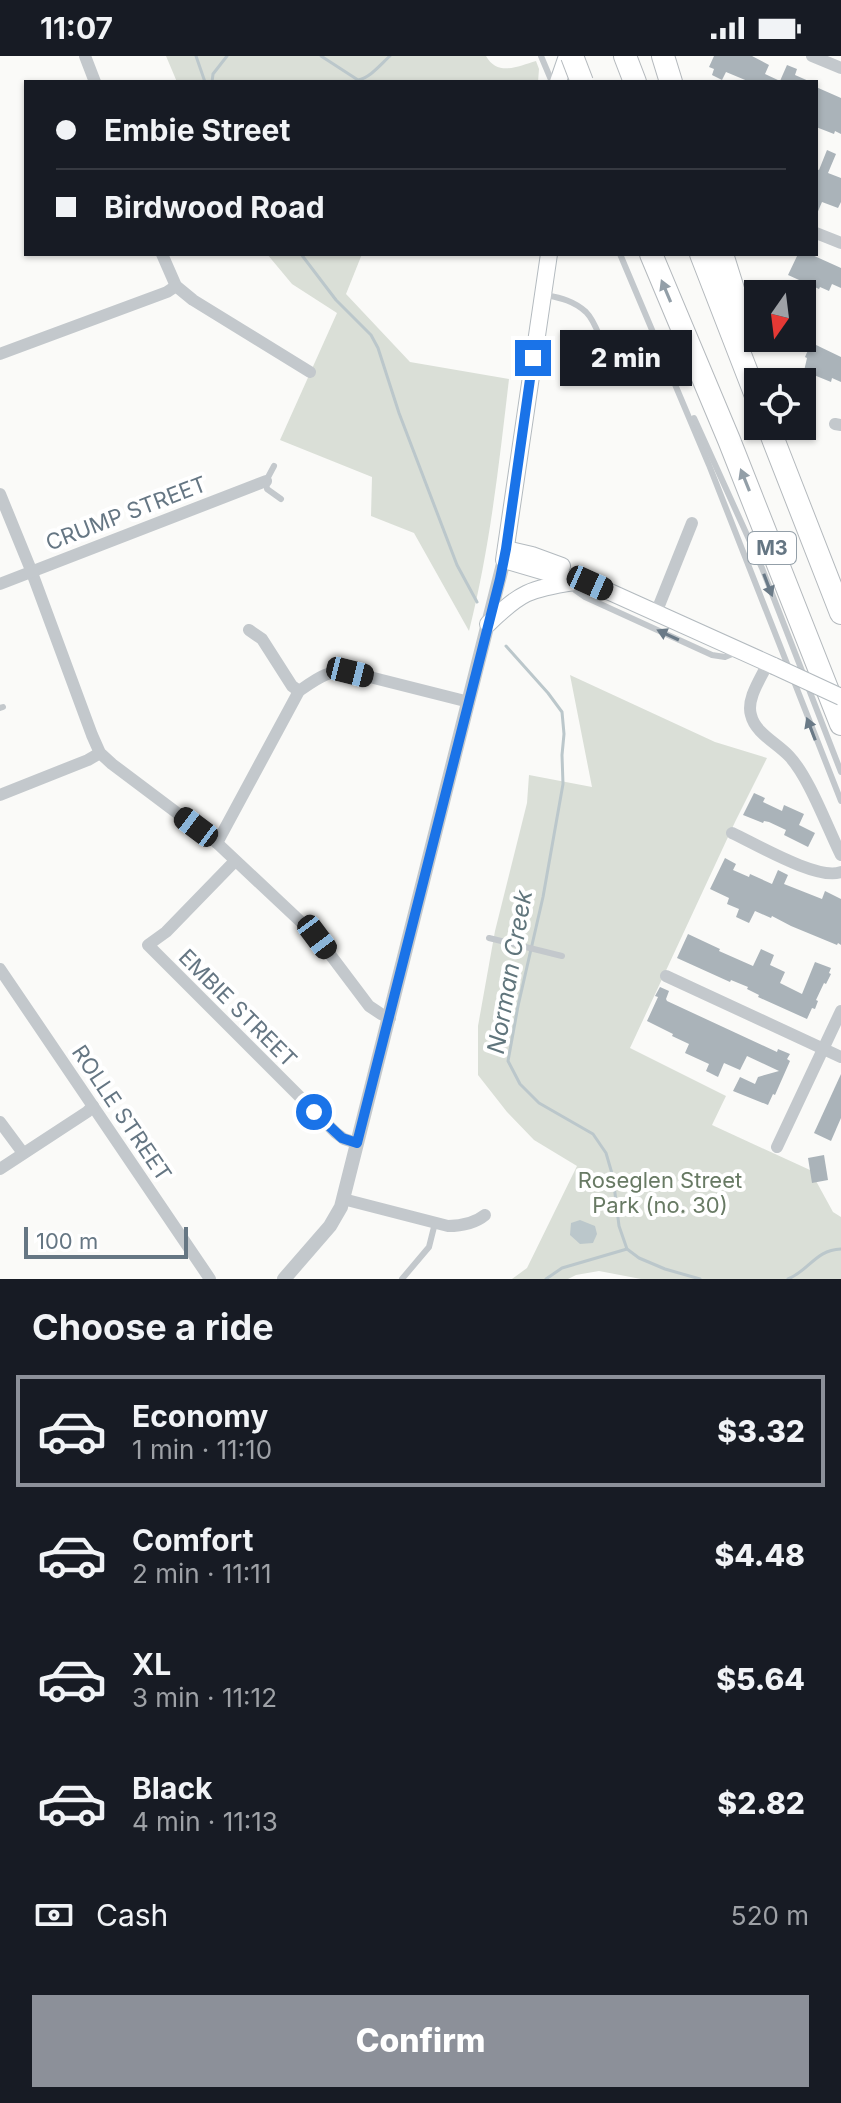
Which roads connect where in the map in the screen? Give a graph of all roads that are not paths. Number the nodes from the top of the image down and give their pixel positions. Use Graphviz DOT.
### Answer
graph roads {
  1 [pos="85,56"];
  2 [pos="541,56"];
  3 [pos="570,56"];
  4 [pos="580,56"];
  5 [pos="625,56"];
  6 [pos="663,56"];
  7 [pos="812,56"];
  8 [pos="841,68"];
  9 [pos="94,80"];
  10 [pos="551,80"];
  11 [pos="559,80"];
  12 [pos="572,80"];
  13 [pos="581,80"];
  14 [pos="634,80"];
  15 [pos="670,80"];
  16 [pos="818,234"];
  17 [pos="841,243"];
  18 [pos="163,256"];
  19 [pos="549,256"];
  20 [pos="621,256"];
  21 [pos="652,256"];
  22 [pos="702,256"];
  23 [pos="723,256"];
  24 [pos="176,286"];
  25 [pos="543,295"];
  26 [pos="0,354"];
  27 [pos="666,361"];
  28 [pos="745,368"];
  29 [pos="760,368"];
  30 [pos="310,372"];
  31 [pos="776,440"];
  32 [pos="274,466"];
  33 [pos="266,481"];
  34 [pos="0,494"];
  35 [pos="281,499"];
  36 [pos="511,513"];
  37 [pos="692,523"];
  38 [pos="505,554"];
  39 [pos="532,555"];
  40 [pos="31,570"];
  41 [pos="578,582"];
  42 [pos="0,584"];
  43 [pos="499,604"];
  44 [pos="656,613"];
  45 [pos="841,613"];
  46 [pos="488,624"];
  47 [pos="249,630"];
  48 [pos="740,650"];
  49 [pos="771,664"];
  50 [pos="299,691"];
  51 [pos="841,697"];
  52 [pos="469,702"];
  53 [pos="841,724"];
  54 [pos="100,753"];
  55 [pos="841,772"];
  56 [pos="0,795"];
  57 [pos="841,801"];
  58 [pos="732,833"];
  59 [pos="217,843"];
  60 [pos="841,855"];
  61 [pos="235,861"];
  62 [pos="841,872"];
  63 [pos="489,938"];
  64 [pos="562,956"];
  65 [pos="0,969"];
  66 [pos="666,976"];
  67 [pos="841,1011"];
  68 [pos="390,1018"];
  69 [pos="824,1048"];
  70 [pos="841,1057"];
  71 [pos="93,1106"];
  72 [pos="0,1122"];
  73 [pos="357,1143"];
  74 [pos="777,1147"];
  75 [pos="23,1153"];
  76 [pos="0,1169"];
  77 [pos="343,1199"];
  78 [pos="485,1215"];
  79 [pos="435,1223"];
  80 [pos="210,1279"];
  81 [pos="284,1279"];
  82 [pos="402,1279"];
  1 -- 9 [label="street"];
  2 -- 10 [label="lane"];
  3 -- 11 [label="main road"];
  3 -- 13 [label="highway, bridge"];
  4 -- 12 [label="main road"];
  5 -- 14 [label="highway"];
  6 -- 15 [label="highway"];
  7 -- 8 [label="street"];
  16 -- 17 [label="street"];
  18 -- 24 [label="street"];
  19 -- 25 [label="main road"];
  20 -- 27 [label="lane"];
  53 -- 21 [label="highway, M3, one-way"];
  22 -- 28 [label="highway"];
  23 -- 29 [label="highway"];
  24 -- 26 [label="street"];
  24 -- 30 [label="street"];
  25 -- 27 [label="lane"];
  25 -- 36 [label="main road"];
  27 -- 55 [label="lane, one-way"];
  57 -- 27 [label="lane, one-way"];
  31 -- 45 [label="highway, M3"];
  32 -- 33 [label="lane"];
  33 -- 35 [label="lane"];
  33 -- 40 [label="street, CRUMP STREET"];
  34 -- 40 [label="street"];
  36 -- 38 [label="main road"];
  36 -- 39 [label="main road"];
  37 -- 44 [label="street"];
  38 -- 39 [label="main road"];
  38 -- 41 [label="main road"];
  38 -- 43 [label="street"];
  39 -- 41 [label="main road"];
  40 -- 42 [label="street, CRUMP STREET"];
  40 -- 54 [label="street"];
  41 -- 43 [label="main road"];
  41 -- 44 [label="main road"];
  48 -- 41 [label="lane, one-way"];
  43 -- 46 [label="main road"];
  44 -- 48 [label="main road"];
  46 -- 52 [label="street"];
  47 -- 50 [label="street"];
  48 -- 49 [label="main road"];
  49 -- 51 [label="main road, bridge"];
  49 -- 60 [label="street"];
  50 -- 52 [label="street"];
  50 -- 59 [label="street"];
  52 -- 68 [label="street"];
  54 -- 56 [label="street"];
  54 -- 59 [label="street"];
  58 -- 62 [label="street"];
  59 -- 61 [label="street"];
  61 -- 68 [label="street"];
  61 -- 73 [label="street, EMBIE STREET"];
  63 -- 64 [label="lane"];
  65 -- 71 [label="street, ROLLE STREET"];
  66 -- 69 [label="street"];
  67 -- 69 [label="street"];
  68 -- 73 [label="street"];
  69 -- 70 [label="street"];
  69 -- 74 [label="street"];
  71 -- 75 [label="street"];
  71 -- 80 [label="street, ROLLE STREET"];
  72 -- 75 [label="street"];
  73 -- 77 [label="street"];
  75 -- 76 [label="street"];
  77 -- 79 [label="street"];
  77 -- 81 [label="street"];
  78 -- 79 [label="street"];
  79 -- 82 [label="lane"];
}
